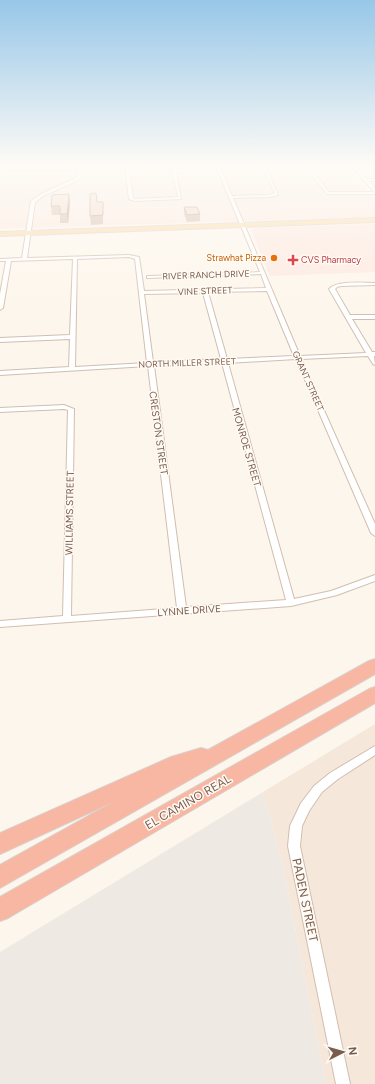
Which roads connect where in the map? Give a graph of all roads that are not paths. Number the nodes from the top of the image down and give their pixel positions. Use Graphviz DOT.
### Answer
graph roads {
  1 [pos="31,217"];
  2 [pos="239,217"];
  3 [pos="375,220"];
  4 [pos="243,226"];
  5 [pos="0,231"];
  6 [pos="28,232"];
  7 [pos="0,234"];
  8 [pos="75,258"];
  9 [pos="0,260"];
  10 [pos="9,260"];
  11 [pos="24,260"];
  12 [pos="262,273"];
  13 [pos="149,277"];
  14 [pos="375,284"];
  15 [pos="2,285"];
  16 [pos="268,289"];
  17 [pos="205,291"];
  18 [pos="141,294"];
  19 [pos="0,308"];
  20 [pos="348,317"];
  21 [pos="375,317"];
  22 [pos="72,337"];
  23 [pos="0,340"];
  24 [pos="373,355"];
  25 [pos="298,358"];
  26 [pos="223,361"];
  27 [pos="375,363"];
  28 [pos="150,364"];
  29 [pos="72,369"];
  30 [pos="0,373"];
  31 [pos="0,410"];
  32 [pos="375,533"];
  33 [pos="375,578"];
  34 [pos="291,603"];
  35 [pos="182,611"];
  36 [pos="67,619"];
  37 [pos="0,624"];
  38 [pos="375,666"];
  39 [pos="375,694"];
  40 [pos="232,745"];
  41 [pos="375,750"];
  42 [pos="0,844"];
  43 [pos="0,877"];
  44 [pos="0,910"];
  45 [pos="343,1084"];
  1 -- 6 [label="street"];
  2 -- 4 [label="street, GRANT STREET"];
  3 -- 4 [label="main road"];
  4 -- 6 [label="main road"];
  4 -- 12 [label="street, GRANT STREET"];
  5 -- 6 [label="main road"];
  6 -- 7 [label="main road"];
  6 -- 11 [label="street"];
  8 -- 11 [label="street"];
  8 -- 18 [label="street, CRESTON STREET"];
  8 -- 22 [label="street"];
  9 -- 10 [label="street"];
  10 -- 11 [label="street"];
  10 -- 15 [label="street"];
  12 -- 13 [label="street, RIVER RANCH DRIVE"];
  12 -- 16 [label="street, GRANT STREET"];
  14 -- 20 [label="street"];
  15 -- 19 [label="street"];
  16 -- 17 [label="street, VINE STREET"];
  16 -- 25 [label="street, GRANT STREET"];
  17 -- 18 [label="street, VINE STREET"];
  17 -- 26 [label="street, MONROE STREET"];
  18 -- 28 [label="street, CRESTON STREET"];
  20 -- 21 [label="street"];
  20 -- 24 [label="street"];
  22 -- 23 [label="street"];
  22 -- 29 [label="street"];
  24 -- 25 [label="street, NORTH MILLER STREET"];
  24 -- 27 [label="street"];
  25 -- 26 [label="street, NORTH MILLER STREET"];
  25 -- 32 [label="street, GRANT STREET"];
  26 -- 28 [label="street, NORTH MILLER STREET"];
  26 -- 34 [label="street, MONROE STREET"];
  28 -- 29 [label="street, NORTH MILLER STREET"];
  28 -- 35 [label="street, CRESTON STREET"];
  29 -- 30 [label="street, NORTH MILLER STREET"];
  31 -- 36 [label="street, WILLIAMS STREET"];
  33 -- 34 [label="street, LYNNE DRIVE"];
  34 -- 35 [label="street, LYNNE DRIVE"];
  35 -- 36 [label="street, LYNNE DRIVE"];
  36 -- 37 [label="street, LYNNE DRIVE"];
  38 -- 40 [label="highway"];
  39 -- 44 [label="highway, EL CAMINO REAL"];
  40 -- 42 [label="highway"];
  40 -- 43 [label="highway"];
  41 -- 45 [label="street, PADEN STREET"];
}
